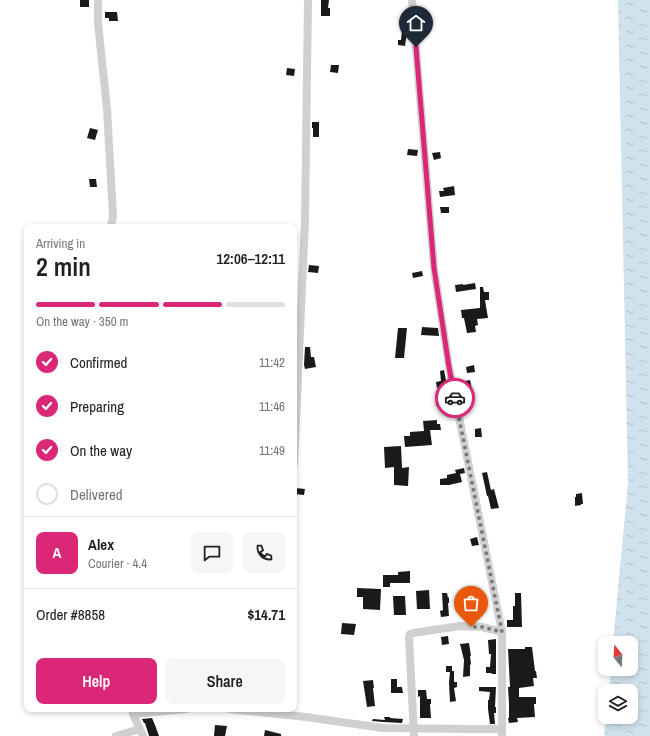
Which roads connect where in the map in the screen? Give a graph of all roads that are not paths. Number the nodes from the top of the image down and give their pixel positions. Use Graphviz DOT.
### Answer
graph roads {
  1 [pos="98,0"];
  2 [pos="308,0"];
  3 [pos="412,0"];
  4 [pos="112,224"];
  5 [pos="297,398"];
  6 [pos="502,632"];
  7 [pos="133,712"];
  8 [pos="268,712"];
  9 [pos="141,732"];
  10 [pos="383,732"];
  11 [pos="414,732"];
  12 [pos="502,732"];
  13 [pos="116,736"];
  1 -- 4 [label="street"];
  2 -- 5 [label="street"];
  3 -- 6 [label="street"];
  6 -- 11 [label="street"];
  6 -- 12 [label="street"];
  7 -- 9 [label="street"];
  8 -- 10 [label="street"];
  9 -- 13 [label="street"];
  10 -- 11 [label="street"];
  11 -- 12 [label="street"];
}
